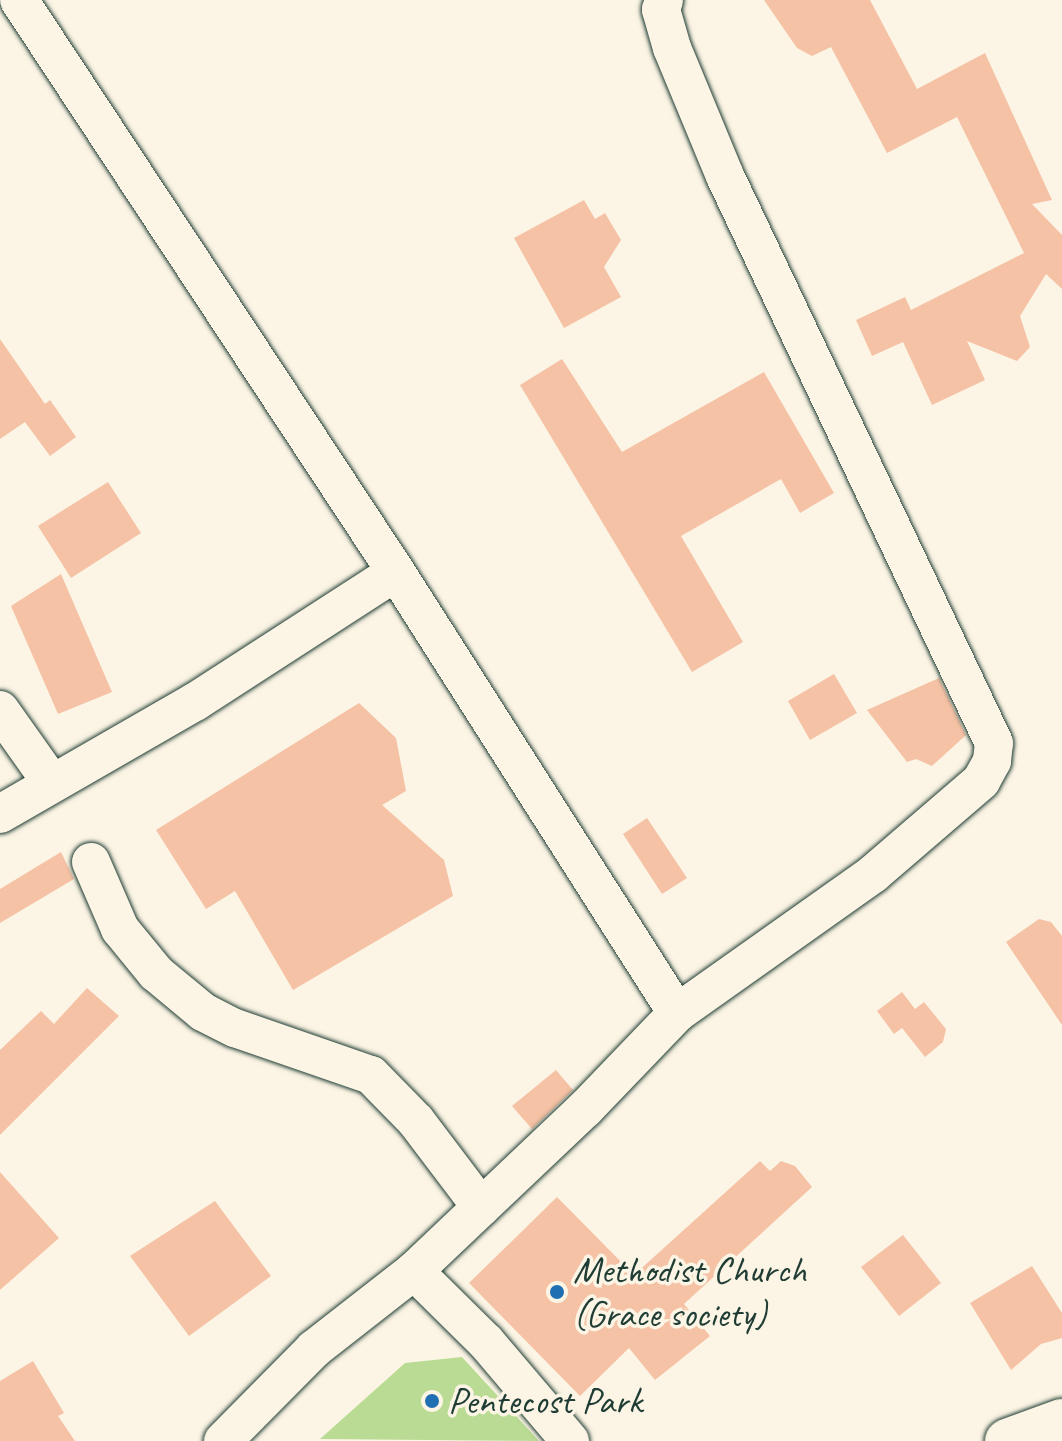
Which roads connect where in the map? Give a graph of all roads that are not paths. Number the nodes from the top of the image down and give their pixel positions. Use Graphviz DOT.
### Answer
graph roads {
  1 [pos="19,0"];
  2 [pos="664,0"];
  3 [pos="396,572"];
  4 [pos="0,710"];
  5 [pos="51,782"];
  6 [pos="0,814"];
  7 [pos="91,862"];
  8 [pos="677,1013"];
  9 [pos="481,1207"];
  10 [pos="414,1271"];
  11 [pos="1062,1421"];
  12 [pos="223,1441"];
  13 [pos="570,1441"];
  14 [pos="1007,1441"];
  1 -- 3 [label="street"];
  2 -- 8 [label="street"];
  3 -- 5 [label="street"];
  3 -- 8 [label="street"];
  4 -- 5 [label="street"];
  5 -- 6 [label="street"];
  7 -- 9 [label="street"];
  8 -- 9 [label="street"];
  9 -- 10 [label="street"];
  10 -- 12 [label="street"];
  10 -- 13 [label="street"];
  11 -- 14 [label="street"];
}
